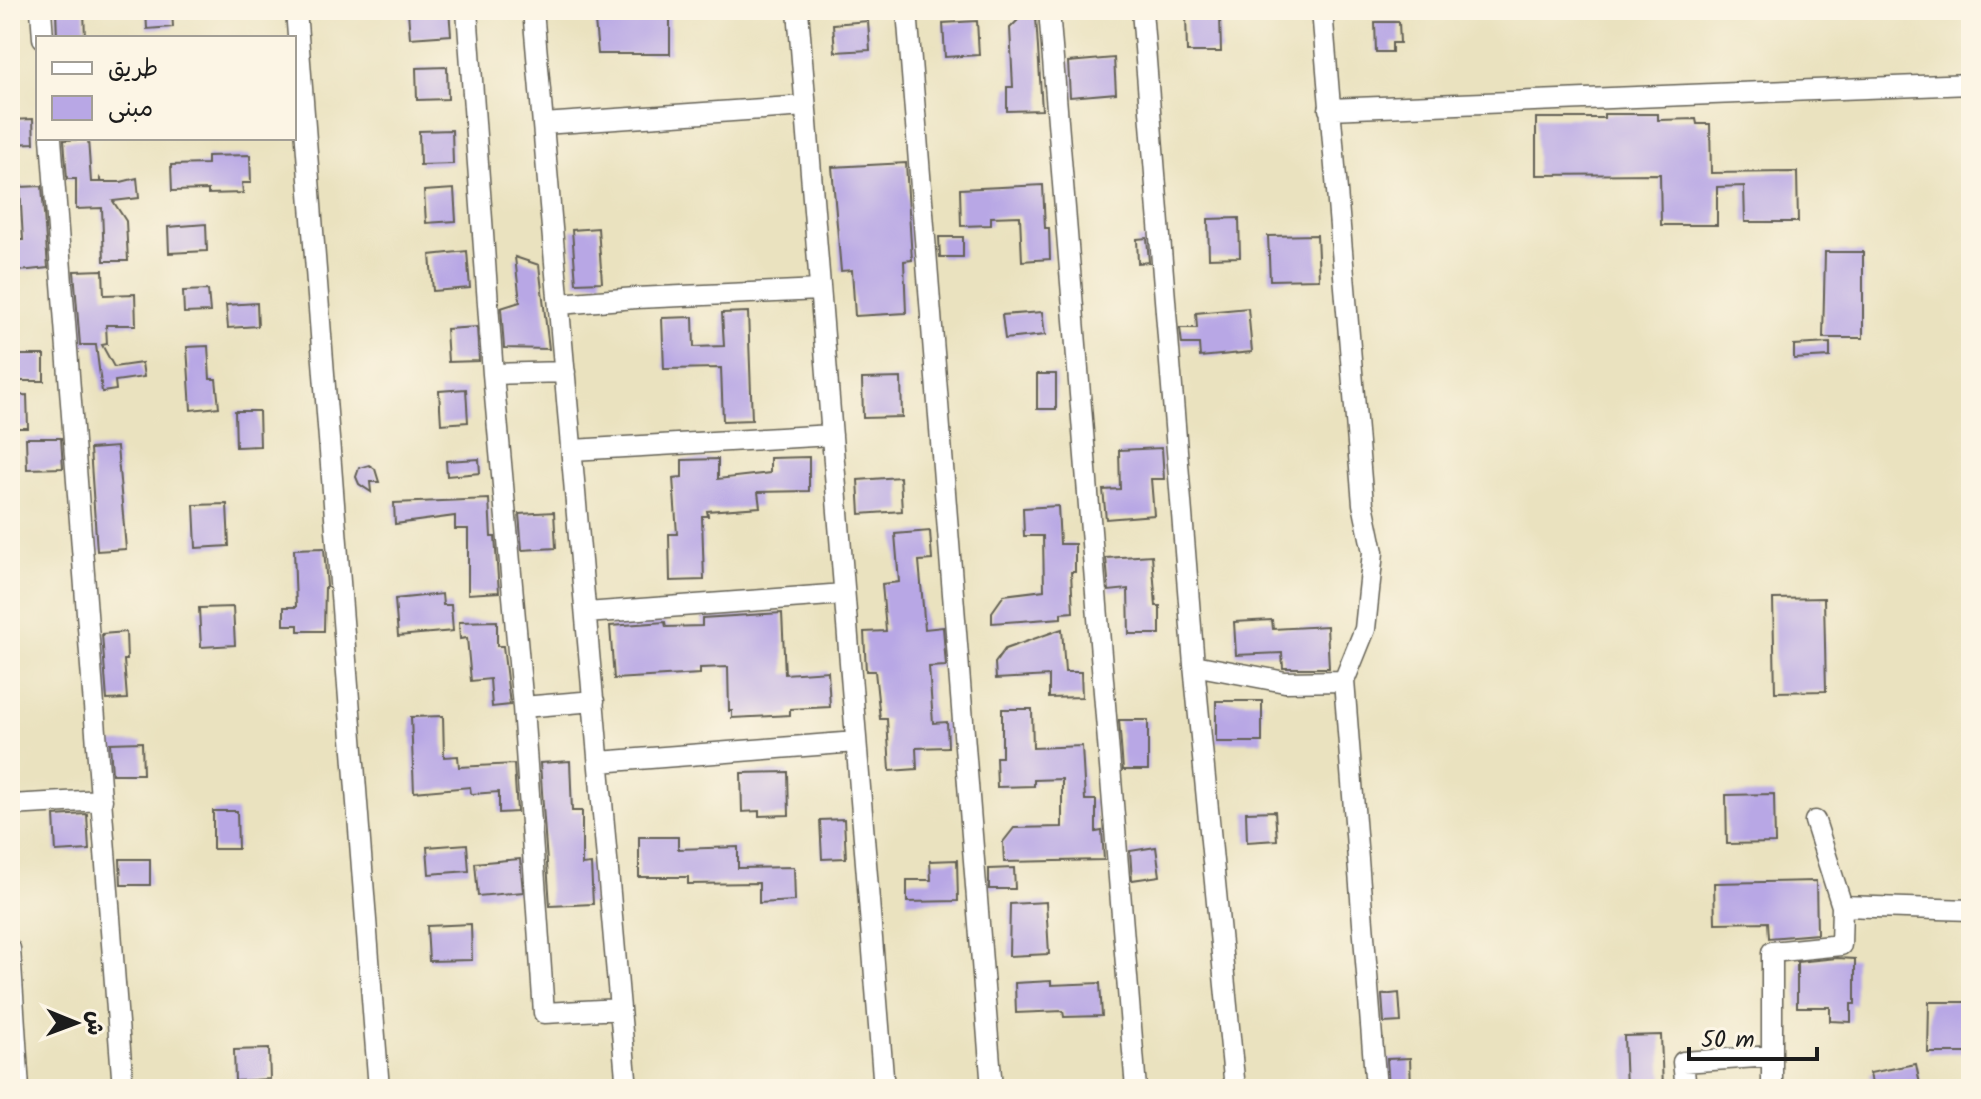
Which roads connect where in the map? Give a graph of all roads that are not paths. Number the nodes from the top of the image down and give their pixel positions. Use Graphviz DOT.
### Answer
graph roads {
  1 [pos="41,10"];
  2 [pos="296,10"];
  3 [pos="467,10"];
  4 [pos="533,10"];
  5 [pos="798,10"];
  6 [pos="907,10"];
  7 [pos="1049,10"];
  8 [pos="1142,10"];
  9 [pos="1322,10"];
  10 [pos="43,36"];
  11 [pos="1971,84"];
  12 [pos="806,106"];
  13 [pos="1329,109"];
  14 [pos="543,124"];
  15 [pos="51,140"];
  16 [pos="820,290"];
  17 [pos="559,304"];
  18 [pos="565,372"];
  19 [pos="493,374"];
  20 [pos="832,435"];
  21 [pos="572,450"];
  22 [pos="844,594"];
  23 [pos="586,613"];
  24 [pos="1194,665"];
  25 [pos="1344,681"];
  26 [pos="594,701"];
  27 [pos="523,707"];
  28 [pos="856,742"];
  29 [pos="599,762"];
  30 [pos="102,800"];
  31 [pos="10,805"];
  32 [pos="1815,821"];
  33 [pos="1842,906"];
  34 [pos="1971,910"];
  35 [pos="10,949"];
  36 [pos="620,1009"];
  37 [pos="1772,1056"];
  38 [pos="19,1089"];
  39 [pos="123,1089"];
  40 [pos="379,1089"];
  41 [pos="627,1089"];
  42 [pos="884,1089"];
  43 [pos="992,1089"];
  44 [pos="1136,1089"];
  45 [pos="1235,1089"];
  46 [pos="1376,1089"];
  47 [pos="1686,1089"];
  48 [pos="1772,1089"];
  1 -- 10 [label="street"];
  2 -- 40 [label="street"];
  3 -- 19 [label="street"];
  4 -- 14 [label="street"];
  5 -- 12 [label="street"];
  6 -- 43 [label="street"];
  7 -- 44 [label="street"];
  8 -- 24 [label="street"];
  9 -- 13 [label="street"];
  11 -- 13 [label="street"];
  12 -- 14 [label="street"];
  12 -- 16 [label="street"];
  13 -- 25 [label="street"];
  14 -- 17 [label="street"];
  15 -- 30 [label="street"];
  16 -- 17 [label="street"];
  16 -- 20 [label="street"];
  17 -- 18 [label="street"];
  18 -- 19 [label="street"];
  18 -- 21 [label="street"];
  19 -- 27 [label="street"];
  20 -- 21 [label="street"];
  20 -- 22 [label="street"];
  21 -- 23 [label="street"];
  22 -- 23 [label="street"];
  22 -- 28 [label="street"];
  23 -- 26 [label="street"];
  24 -- 25 [label="street"];
  24 -- 45 [label="street"];
  25 -- 46 [label="street"];
  26 -- 27 [label="street"];
  26 -- 29 [label="street"];
  27 -- 36 [label="street"];
  28 -- 29 [label="street"];
  28 -- 42 [label="street"];
  29 -- 36 [label="street"];
  30 -- 31 [label="street"];
  30 -- 39 [label="street"];
  32 -- 33 [label="street"];
  33 -- 34 [label="street"];
  33 -- 37 [label="street"];
  35 -- 38 [label="street"];
  36 -- 41 [label="street"];
  37 -- 47 [label="street"];
  37 -- 48 [label="street"];
}
